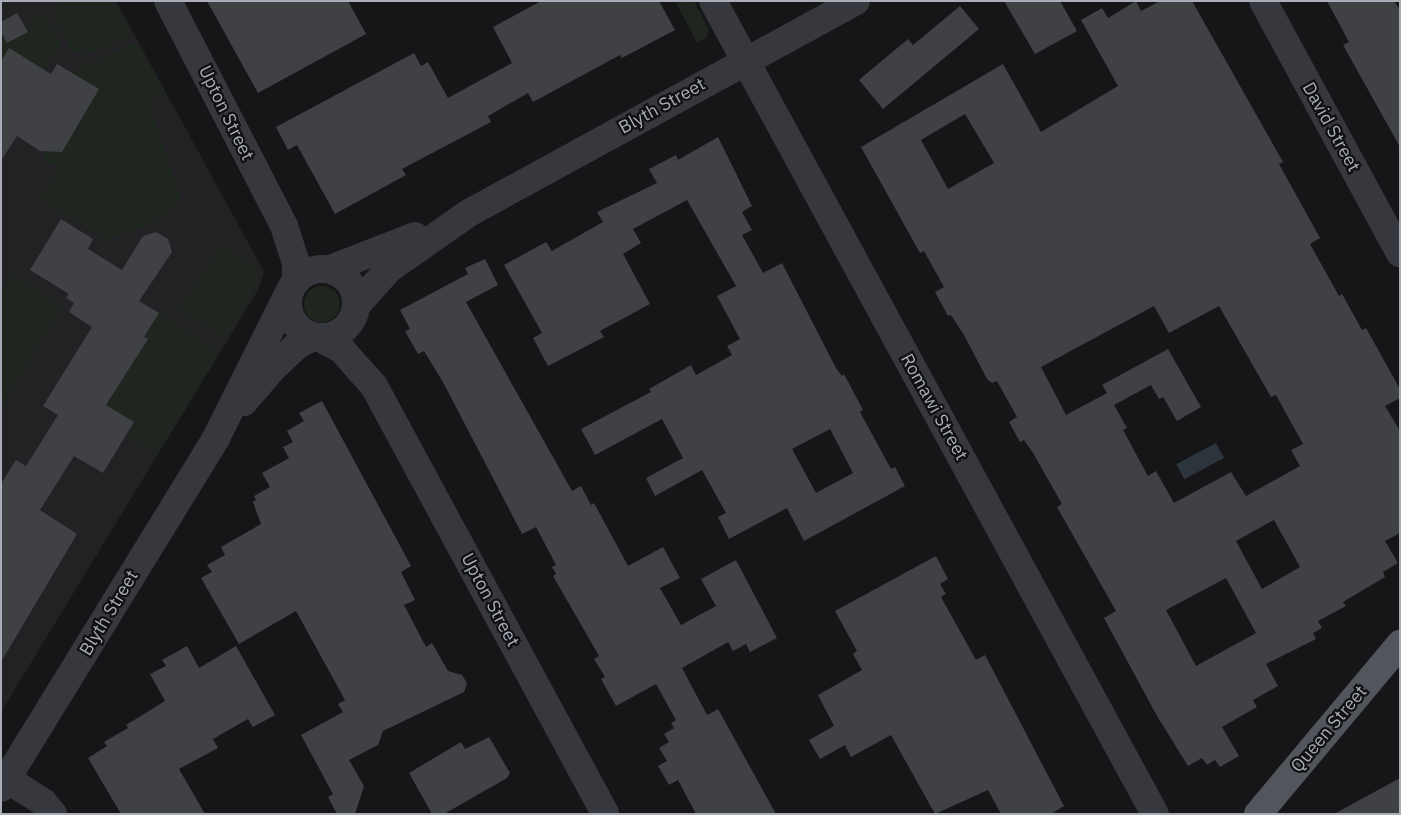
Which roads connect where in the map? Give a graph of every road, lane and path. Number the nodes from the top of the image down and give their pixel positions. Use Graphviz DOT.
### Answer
graph roads {
  1 [pos="168,1"];
  2 [pos="712,1"];
  3 [pos="856,1"];
  4 [pos="1263,1"];
  5 [pos="745,61"];
  6 [pos="469,213"];
  7 [pos="284,226"];
  8 [pos="1400,253"];
  9 [pos="327,269"];
  10 [pos="293,286"];
  11 [pos="355,309"];
  12 [pos="316,337"];
  13 [pos="374,386"];
  14 [pos="216,438"];
  15 [pos="1400,644"];
  16 [pos="4,784"];
  17 [pos="52,814"];
  18 [pos="605,814"];
  19 [pos="1155,814"];
  20 [pos="1258,814"];
  1 -- 7 [label="street, Upton Street"];
  2 -- 5 [label="street, Romawi Street"];
  3 -- 5 [label="street, Blyth Street"];
  4 -- 8 [label="street, David Street"];
  5 -- 6 [label="street, Blyth Street"];
  5 -- 19 [label="street, Romawi Street"];
  6 -- 9 [label="street, Blyth Street"];
  6 -- 11 [label="street, Blyth Street"];
  7 -- 9 [label="street, Upton Street"];
  7 -- 10 [label="street, Upton Street"];
  9 -- 10 [label="street"];
  9 -- 11 [label="street"];
  10 -- 12 [label="street"];
  10 -- 14 [label="street, Blyth Street"];
  11 -- 12 [label="street"];
  11 -- 13 [label="street, Upton Street"];
  12 -- 13 [label="street, Upton Street"];
  12 -- 14 [label="street, Blyth Street"];
  13 -- 18 [label="street, Upton Street"];
  14 -- 16 [label="street, Blyth Street"];
  15 -- 20 [label="main road, Queen Street"];
  16 -- 17 [label="street"];
}
